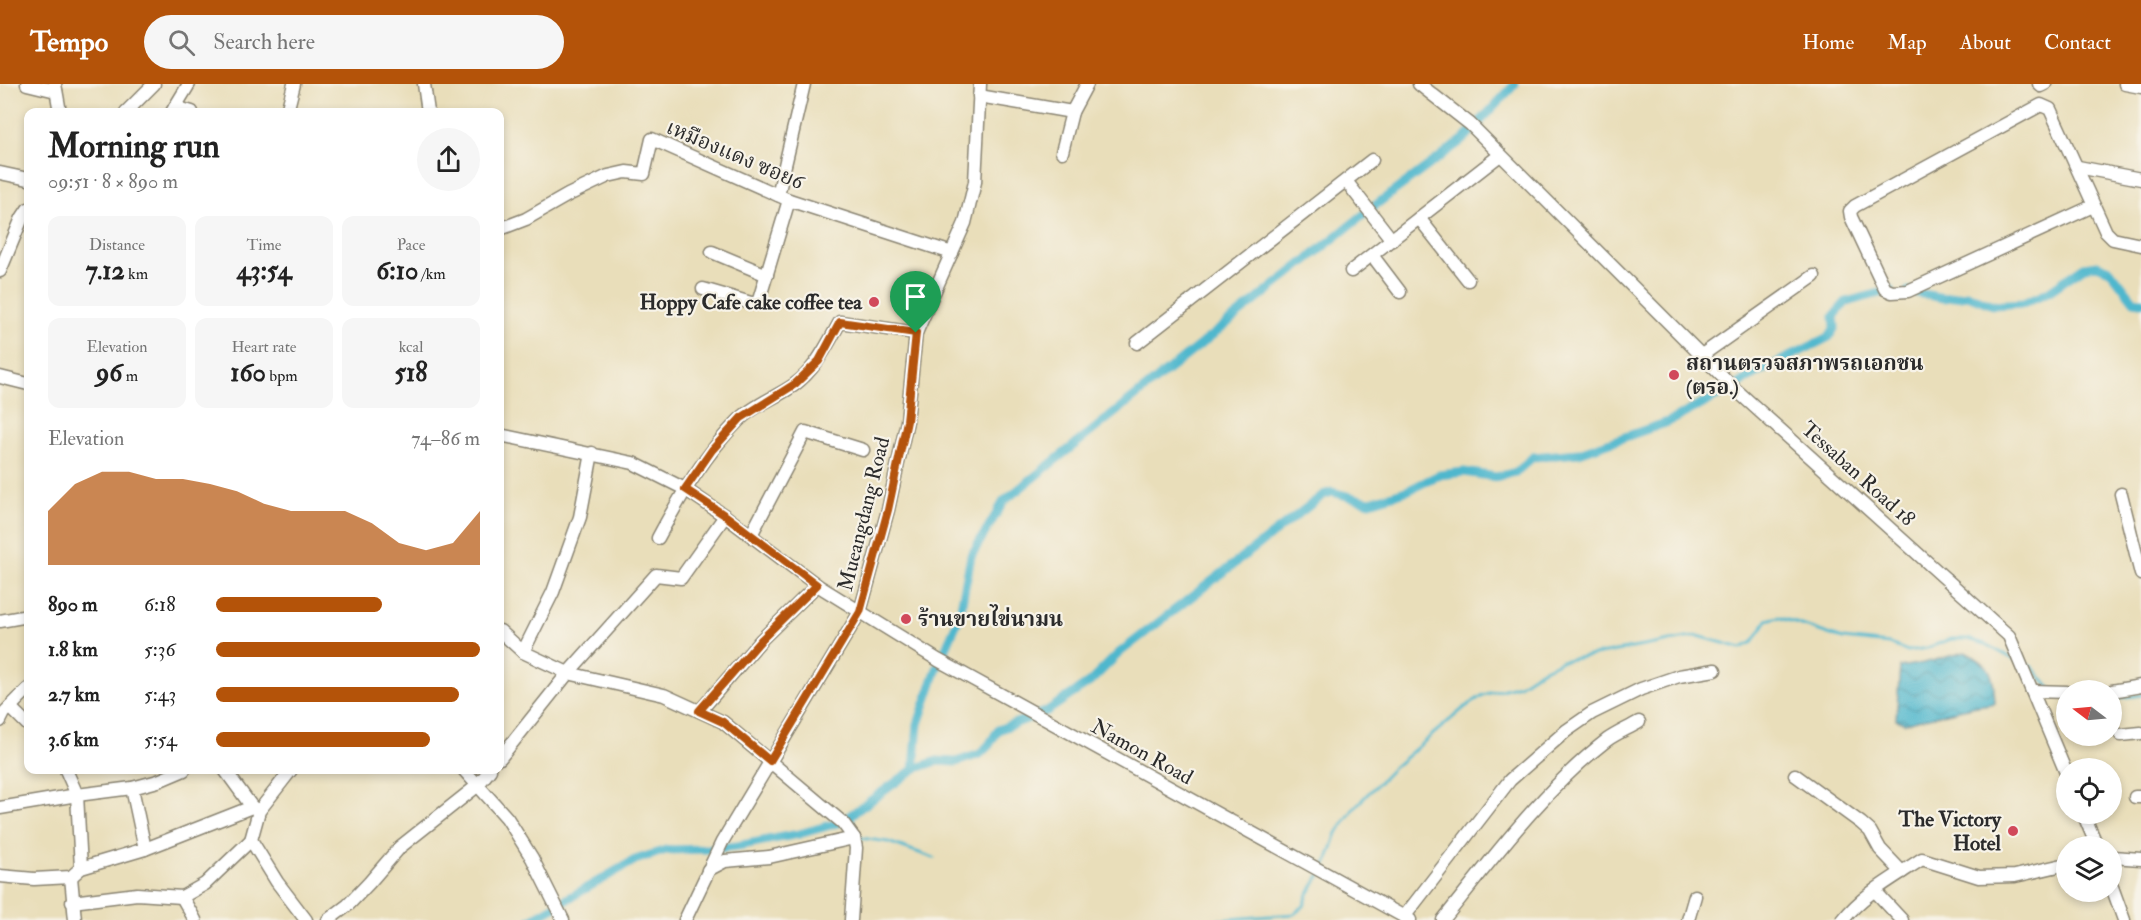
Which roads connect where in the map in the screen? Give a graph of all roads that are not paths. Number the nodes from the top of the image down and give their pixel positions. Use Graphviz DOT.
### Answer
graph roads {
  1 [pos="27,84"];
  2 [pos="154,84"];
  3 [pos="189,84"];
  4 [pos="294,84"];
  5 [pos="424,84"];
  6 [pos="804,84"];
  7 [pos="1087,84"];
  8 [pos="1419,84"];
  9 [pos="2039,84"];
  10 [pos="2045,84"];
  11 [pos="2125,84"];
  12 [pos="56,87"];
  13 [pos="2141,87"];
  14 [pos="980,90"];
  15 [pos="59,108"];
  16 [pos="130,108"];
  17 [pos="175,108"];
  18 [pos="287,108"];
  19 [pos="427,108"];
  20 [pos="1072,112"];
  21 [pos="1062,152"];
  22 [pos="1500,155"];
  23 [pos="1372,160"];
  24 [pos="2078,167"];
  25 [pos="0,173"];
  26 [pos="24,177"];
  27 [pos="2141,179"];
  28 [pos="1347,181"];
  29 [pos="784,198"];
  30 [pos="2093,206"];
  31 [pos="24,215"];
  32 [pos="1419,218"];
  33 [pos="504,227"];
  34 [pos="1392,240"];
  35 [pos="2141,245"];
  36 [pos="712,252"];
  37 [pos="952,252"];
  38 [pos="1372,255"];
  39 [pos="0,271"];
  40 [pos="1351,271"];
  41 [pos="767,275"];
  42 [pos="1814,276"];
  43 [pos="1468,280"];
  44 [pos="703,289"];
  45 [pos="1401,292"];
  46 [pos="916,333"];
  47 [pos="1137,343"];
  48 [pos="1702,355"];
  49 [pos="0,377"];
  50 [pos="24,383"];
  51 [pos="504,436"];
  52 [pos="863,450"];
  53 [pos="592,453"];
  54 [pos="685,489"];
  55 [pos="2121,494"];
  56 [pos="726,516"];
  57 [pos="751,535"];
  58 [pos="658,538"];
  59 [pos="2141,574"];
  60 [pos="817,585"];
  61 [pos="860,612"];
  62 [pos="24,617"];
  63 [pos="0,621"];
  64 [pos="504,635"];
  65 [pos="523,652"];
  66 [pos="1715,670"];
  67 [pos="568,674"];
  68 [pos="2141,686"];
  69 [pos="2122,689"];
  70 [pos="2032,691"];
  71 [pos="2056,692"];
  72 [pos="24,693"];
  73 [pos="10,707"];
  74 [pos="699,711"];
  75 [pos="0,721"];
  76 [pos="24,721"];
  77 [pos="1639,722"];
  78 [pos="2141,733"];
  79 [pos="2122,735"];
  80 [pos="504,753"];
  81 [pos="2060,758"];
  82 [pos="770,761"];
  83 [pos="68,774"];
  84 [pos="172,774"];
  85 [pos="228,774"];
  86 [pos="287,774"];
  87 [pos="467,774"];
  88 [pos="487,774"];
  89 [pos="1795,775"];
  90 [pos="477,786"];
  91 [pos="132,788"];
  92 [pos="77,795"];
  93 [pos="0,808"];
  94 [pos="256,809"];
  95 [pos="848,831"];
  96 [pos="251,840"];
  97 [pos="145,849"];
  98 [pos="2122,858"];
  99 [pos="2141,859"];
  100 [pos="710,867"];
  101 [pos="2056,867"];
  102 [pos="81,868"];
  103 [pos="1902,872"];
  104 [pos="0,876"];
  105 [pos="71,877"];
  106 [pos="1875,891"];
  107 [pos="1695,896"];
  108 [pos="182,897"];
  109 [pos="72,902"];
  110 [pos="2117,902"];
  111 [pos="559,912"];
  112 [pos="1407,919"];
  113 [pos="75,920"];
  114 [pos="195,920"];
  115 [pos="306,920"];
  116 [pos="328,920"];
  117 [pos="685,920"];
  118 [pos="851,920"];
  119 [pos="1443,920"];
  120 [pos="1688,920"];
  121 [pos="1843,920"];
  122 [pos="1902,920"];
  123 [pos="2124,920"];
  1 -- 12 [label="street"];
  2 -- 16 [label="street"];
  3 -- 17 [label="street"];
  4 -- 18 [label="street"];
  5 -- 19 [label="street"];
  6 -- 29 [label="street"];
  7 -- 20 [label="street"];
  8 -- 22 [label="street, Tessaban Road 18"];
  9 -- 10 [label="street"];
  11 -- 13 [label="street"];
  12 -- 15 [label="street"];
  14 -- 20 [label="street"];
  14 -- 37 [label="street, Mueangdang Road"];
  20 -- 21 [label="street"];
  22 -- 32 [label="street"];
  22 -- 48 [label="street, Tessaban Road 18"];
  23 -- 28 [label="street"];
  24 -- 27 [label="street"];
  24 -- 30 [label="street"];
  24 -- 30 [label="street"];
  25 -- 26 [label="street"];
  28 -- 34 [label="street"];
  28 -- 47 [label="street"];
  29 -- 33 [label="street, เหมืองแดง ซอย6"];
  29 -- 37 [label="street, เหมืองแดง ซอย6"];
  29 -- 41 [label="street"];
  30 -- 35 [label="street"];
  31 -- 39 [label="street"];
  32 -- 34 [label="street"];
  32 -- 43 [label="street"];
  34 -- 38 [label="street"];
  36 -- 41 [label="street"];
  37 -- 46 [label="street, Mueangdang Road"];
  38 -- 40 [label="street"];
  38 -- 45 [label="street"];
  41 -- 44 [label="street"];
  42 -- 48 [label="street"];
  46 -- 54 [label="street"];
  46 -- 61 [label="street, Mueangdang Road"];
  48 -- 70 [label="street, Tessaban Road 18"];
  49 -- 50 [label="street"];
  51 -- 53 [label="street, Namon Road"];
  52 -- 57 [label="street"];
  53 -- 54 [label="street, Namon Road"];
  53 -- 65 [label="street"];
  54 -- 56 [label="street, Namon Road"];
  54 -- 58 [label="street"];
  55 -- 59 [label="street"];
  56 -- 57 [label="street, Namon Road"];
  56 -- 67 [label="street"];
  57 -- 60 [label="street, Namon Road"];
  60 -- 61 [label="street, Namon Road"];
  60 -- 74 [label="street"];
  61 -- 82 [label="street, Mueangdang Road"];
  61 -- 112 [label="street, Namon Road"];
  62 -- 63 [label="street"];
  64 -- 65 [label="street"];
  65 -- 67 [label="street"];
  66 -- 112 [label="street"];
  67 -- 74 [label="street"];
  67 -- 80 [label="street"];
  68 -- 69 [label="street"];
  70 -- 71 [label="street"];
  70 -- 81 [label="street, Tessaban Road 18"];
  72 -- 73 [label="street"];
  73 -- 75 [label="street"];
  73 -- 76 [label="street"];
  74 -- 82 [label="street"];
  77 -- 119 [label="street"];
  78 -- 79 [label="street"];
  82 -- 95 [label="street"];
  82 -- 100 [label="street, Mueangdang Road"];
  83 -- 92 [label="street"];
  84 -- 91 [label="street"];
  85 -- 94 [label="street"];
  86 -- 94 [label="street"];
  87 -- 90 [label="street"];
  88 -- 90 [label="street"];
  89 -- 103 [label="street"];
  90 -- 111 [label="street"];
  90 -- 116 [label="street"];
  91 -- 92 [label="street"];
  91 -- 97 [label="street"];
  92 -- 93 [label="street"];
  92 -- 102 [label="street"];
  94 -- 96 [label="street"];
  94 -- 97 [label="street"];
  95 -- 100 [label="street"];
  95 -- 118 [label="street"];
  96 -- 108 [label="street"];
  96 -- 115 [label="street"];
  97 -- 102 [label="street"];
  98 -- 99 [label="street"];
  100 -- 117 [label="street, Mueangdang Road"];
  101 -- 103 [label="street"];
  102 -- 105 [label="street"];
  103 -- 106 [label="street"];
  104 -- 105 [label="street"];
  105 -- 109 [label="street"];
  106 -- 121 [label="street"];
  106 -- 122 [label="street"];
  107 -- 120 [label="street"];
  108 -- 109 [label="street"];
  108 -- 114 [label="street"];
  109 -- 113 [label="street"];
  110 -- 123 [label="street"];
}
